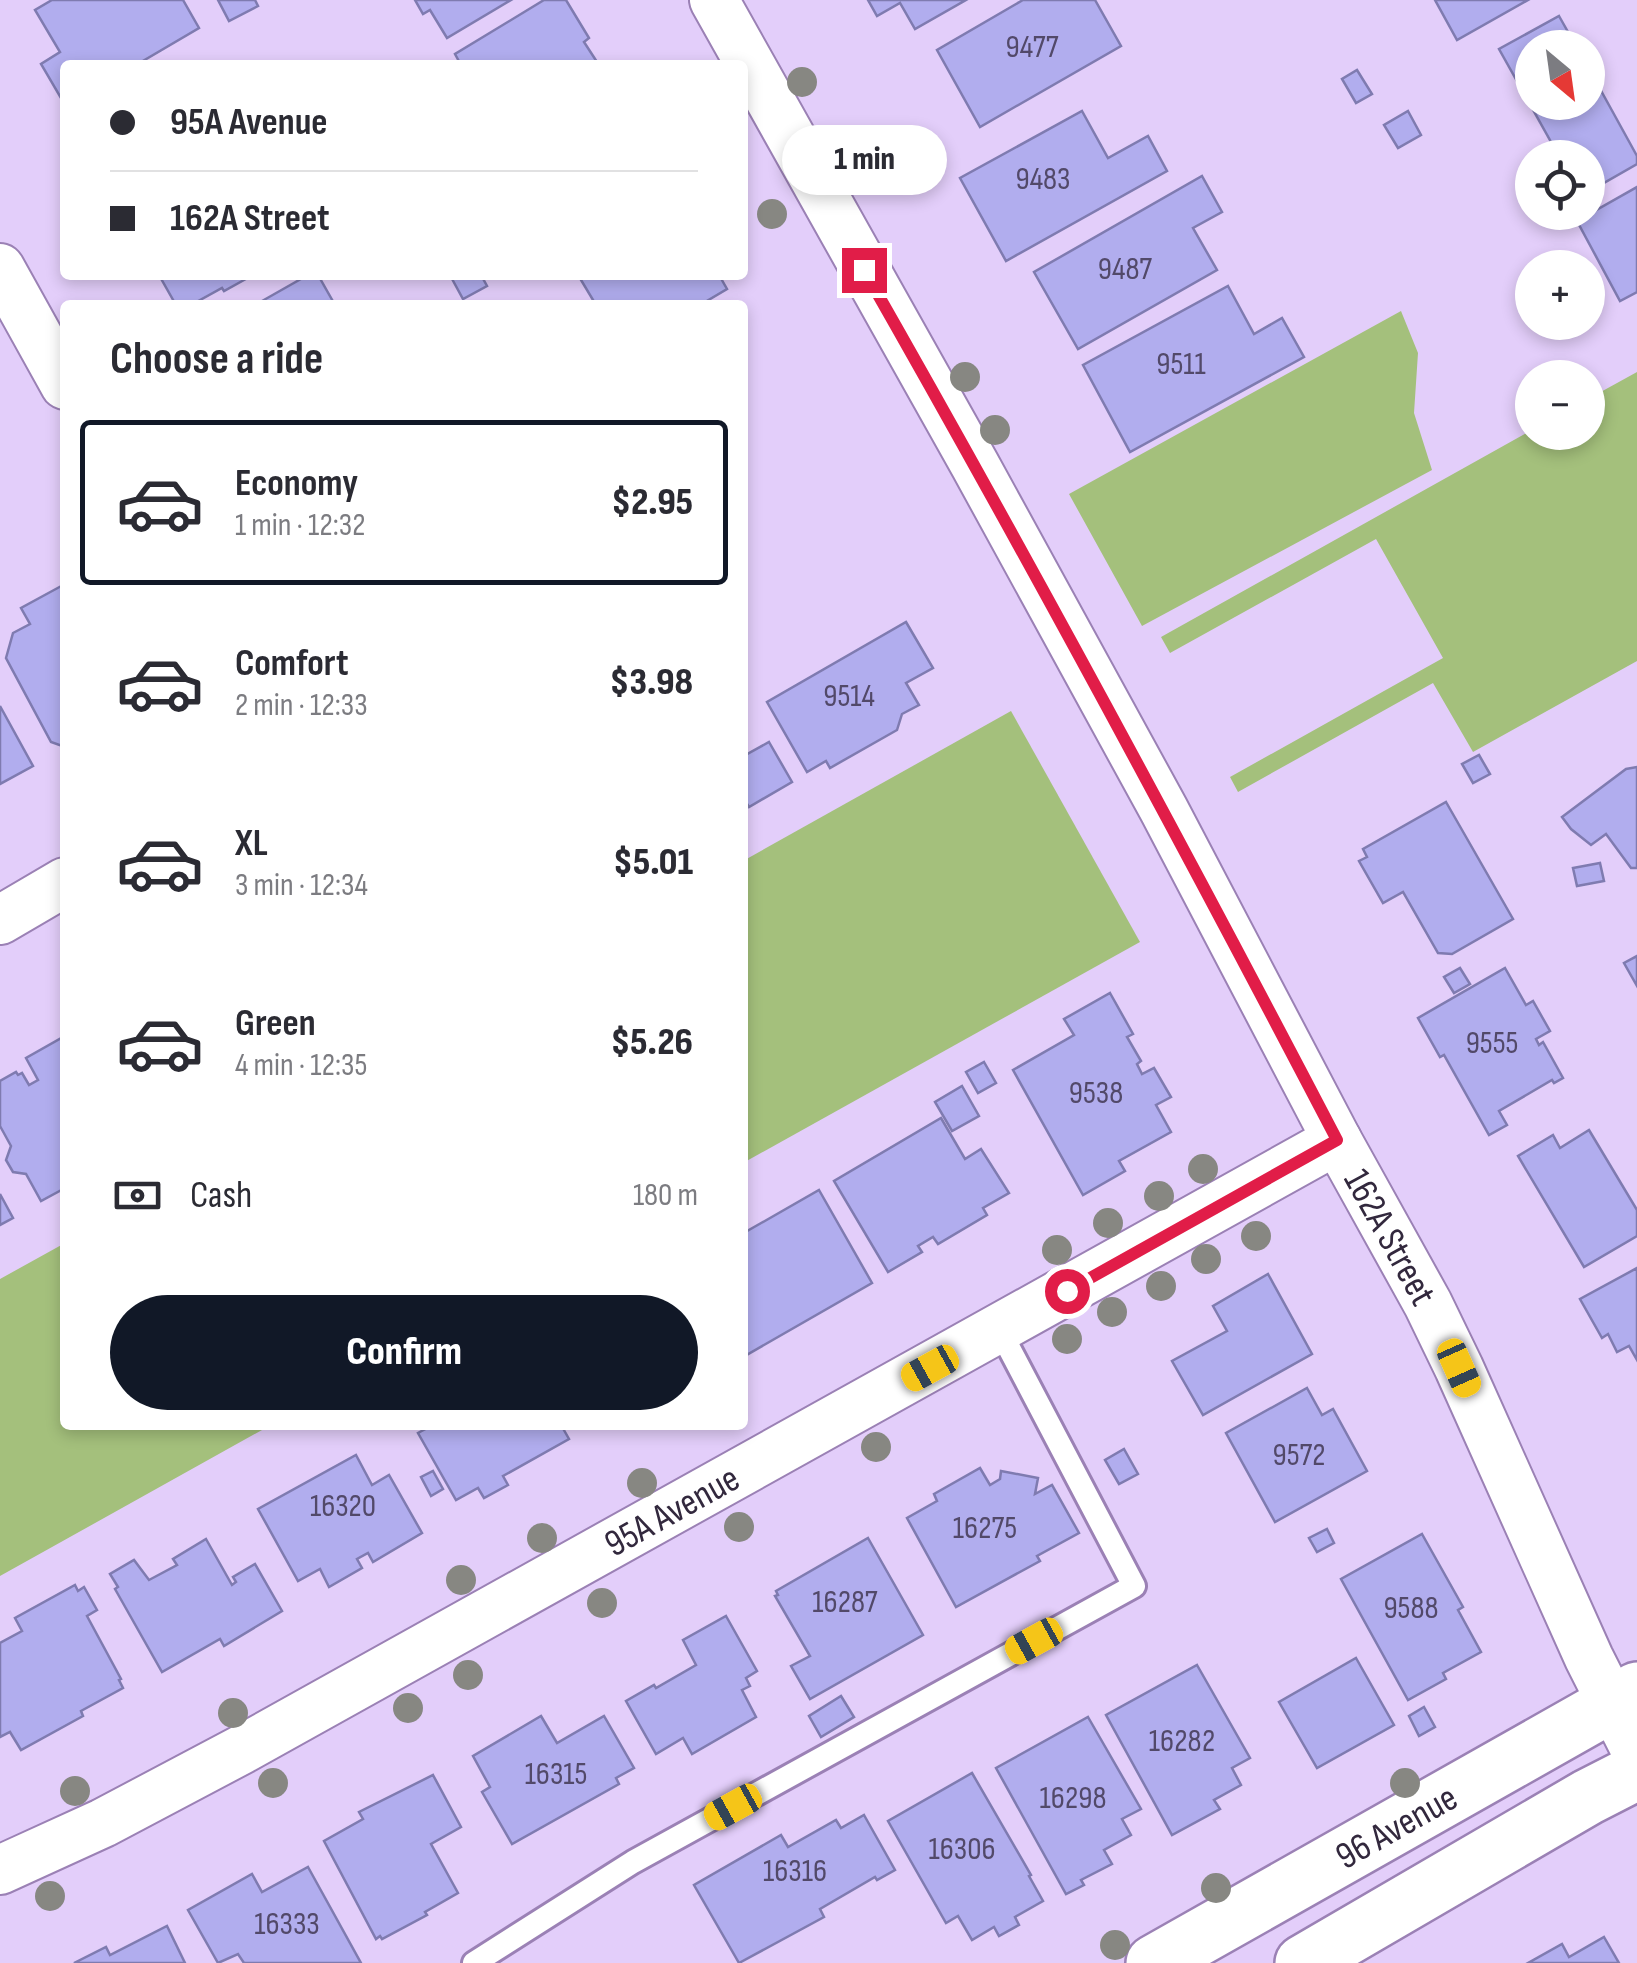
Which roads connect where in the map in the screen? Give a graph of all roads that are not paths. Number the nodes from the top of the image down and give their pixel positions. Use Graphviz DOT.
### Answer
graph roads {
  1 [pos="714,0"];
  2 [pos="748,60"];
  3 [pos="748,61"];
  4 [pos="0,268"];
  5 [pos="60,377"];
  6 [pos="60,885"];
  7 [pos="0,920"];
  8 [pos="1337,1140"];
  9 [pos="998,1329"];
  10 [pos="1624,1696"];
  11 [pos="1637,1752"];
  12 [pos="1637,1772"];
  13 [pos="0,1870"];
  14 [pos="474,1963"];
  15 [pos="1154,1963"];
  16 [pos="1303,1963"];
  1 -- 2 [label="street, 162A Street"];
  3 -- 8 [label="street, 162A Street"];
  4 -- 5 [label="street"];
  6 -- 7 [label="street"];
  8 -- 9 [label="street, 95A Avenue"];
  8 -- 10 [label="street, 162A Street"];
  9 -- 13 [label="street, 95A Avenue"];
  9 -- 14 [label="lane"];
  10 -- 11 [label="street, 162A Street"];
  10 -- 15 [label="main road, 96 Avenue"];
  12 -- 16 [label="main road, 96 Avenue"];
}
